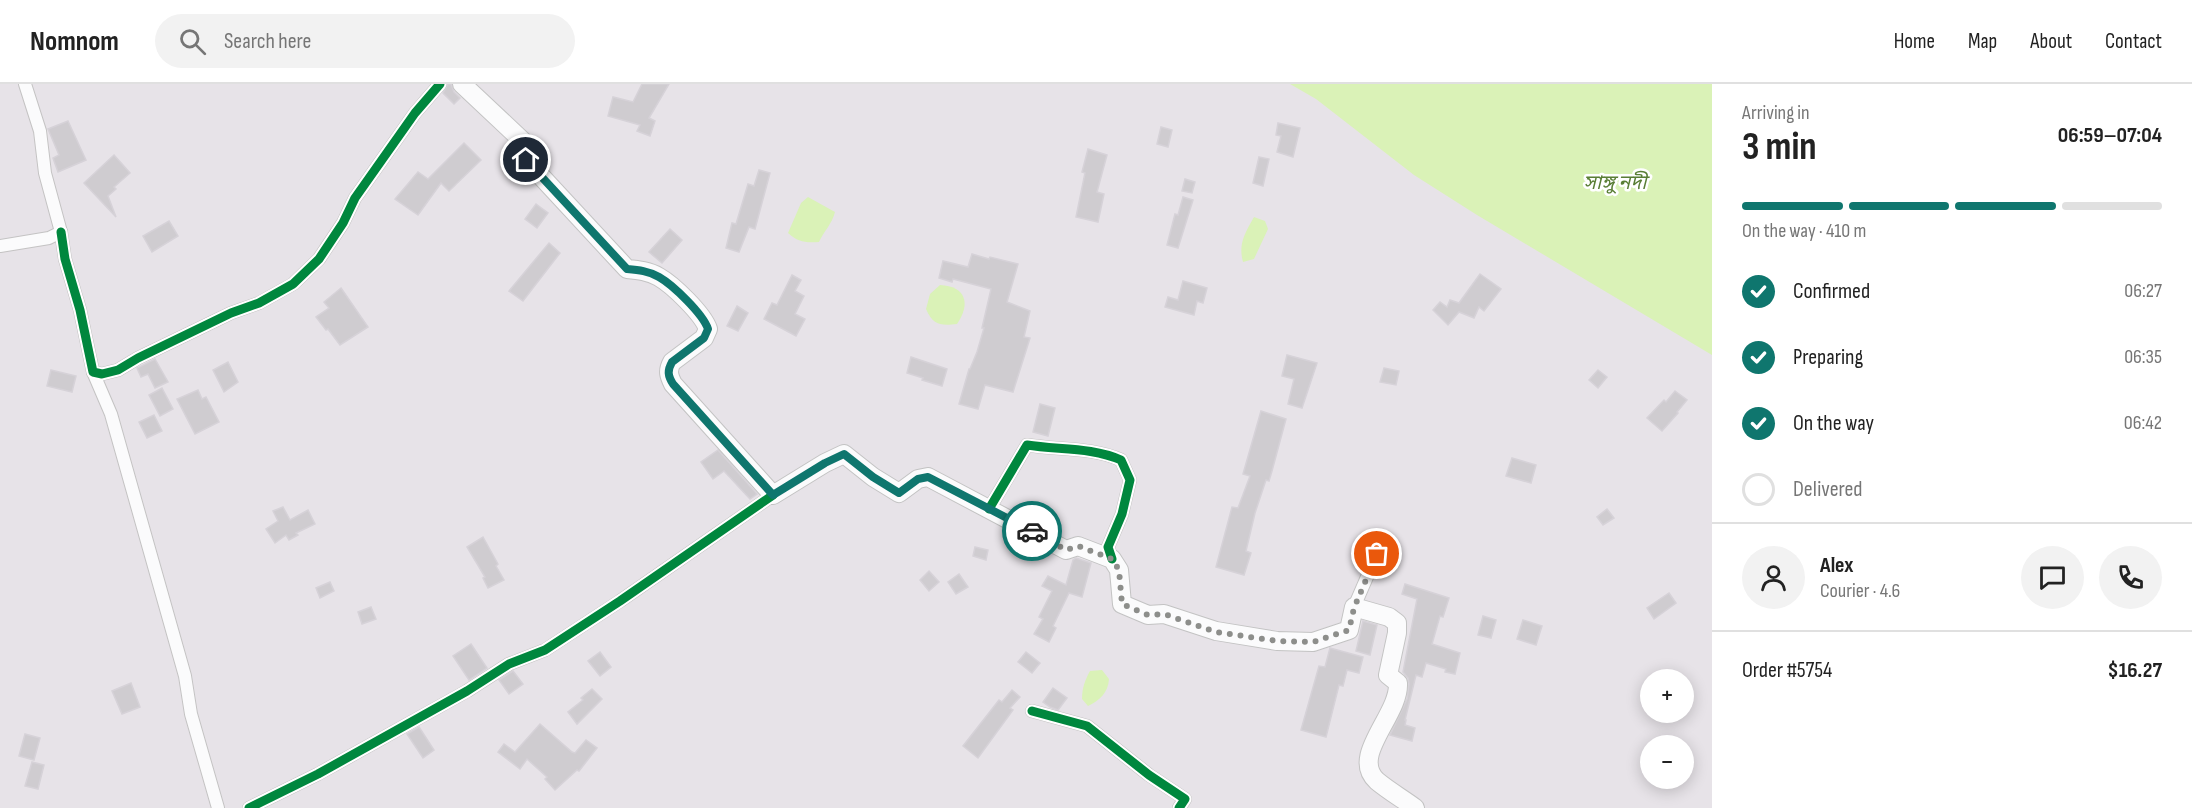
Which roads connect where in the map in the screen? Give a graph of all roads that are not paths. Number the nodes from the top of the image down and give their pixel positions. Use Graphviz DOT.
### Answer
graph roads {
  1 [pos="25,84"];
  2 [pos="440,84"];
  3 [pos="462,84"];
  4 [pos="61,232"];
  5 [pos="0,246"];
  6 [pos="93,372"];
  7 [pos="773,495"];
  8 [pos="989,509"];
  9 [pos="1377,554"];
  10 [pos="1112,559"];
  11 [pos="1354,608"];
  12 [pos="1032,711"];
  13 [pos="218,808"];
  14 [pos="249,808"];
  15 [pos="1179,808"];
  16 [pos="1415,808"];
  1 -- 4 [label="street"];
  2 -- 6 [label="street"];
  3 -- 7 [label="main road"];
  4 -- 5 [label="street"];
  4 -- 6 [label="street"];
  6 -- 13 [label="street"];
  7 -- 8 [label="main road"];
  7 -- 14 [label="street"];
  8 -- 10 [label="main road"];
  8 -- 10 [label="street"];
  9 -- 11 [label="street"];
  10 -- 11 [label="main road"];
  11 -- 16 [label="main road"];
  12 -- 15 [label="street"];
}
